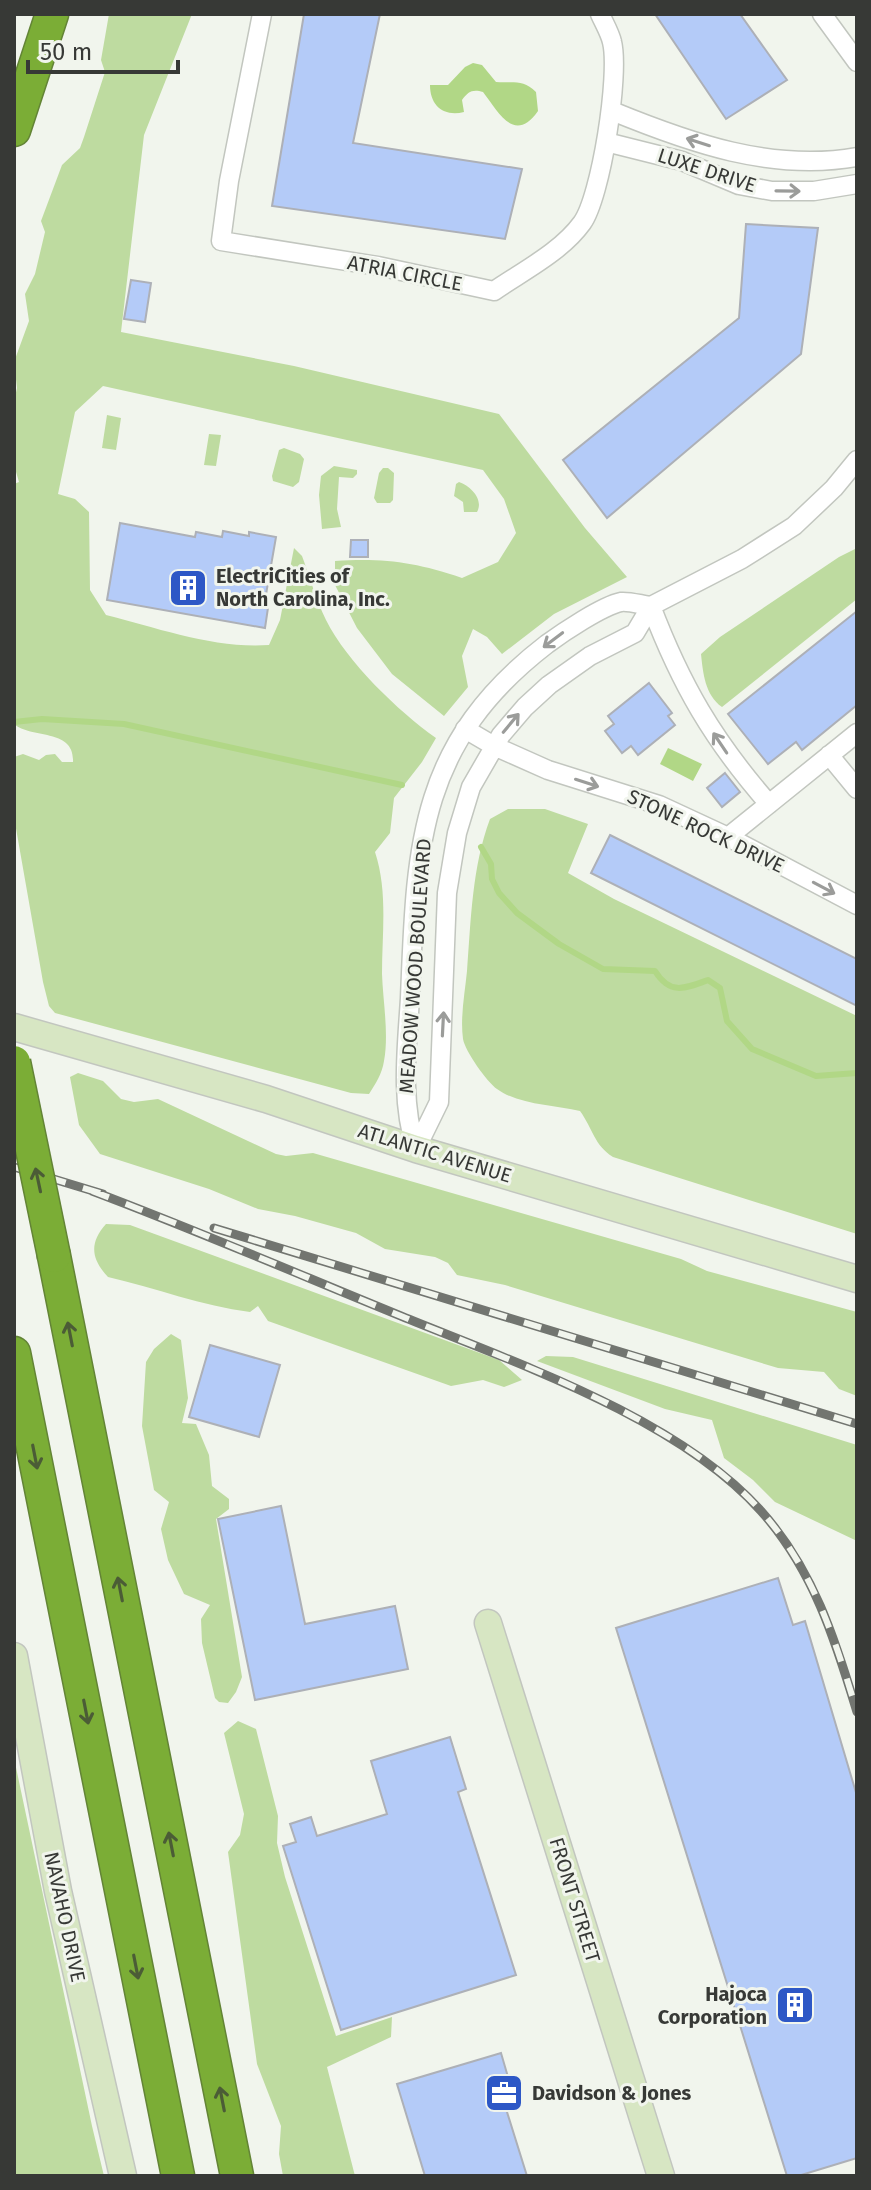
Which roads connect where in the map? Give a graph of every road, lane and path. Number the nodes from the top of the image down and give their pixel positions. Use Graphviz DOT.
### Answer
graph roads {
  1 [pos="52,14"];
  2 [pos="262,14"];
  3 [pos="600,14"];
  4 [pos="822,14"];
  5 [pos="857,62"];
  6 [pos="612,111"];
  7 [pos="14,130"];
  8 [pos="606,142"];
  9 [pos="857,157"];
  10 [pos="857,184"];
  11 [pos="857,460"];
  12 [pos="651,606"];
  13 [pos="465,729"];
  14 [pos="857,733"];
  15 [pos="494,746"];
  16 [pos="829,755"];
  17 [pos="857,789"];
  18 [pos="769,804"];
  19 [pos="728,837"];
  20 [pos="857,905"];
  21 [pos="14,1027"];
  22 [pos="14,1062"];
  23 [pos="416,1149"];
  24 [pos="857,1279"];
  25 [pos="14,1353"];
  26 [pos="488,1623"];
  27 [pos="14,1656"];
  28 [pos="123,2176"];
  29 [pos="178,2176"];
  30 [pos="237,2176"];
  31 [pos="661,2176"];
  1 -- 7 [label="highway"];
  2 -- 8 [label="street, ATRIA CIRCLE"];
  3 -- 6 [label="street, ATRIA CIRCLE"];
  4 -- 5 [label="street"];
  6 -- 8 [label="street, ATRIA CIRCLE"];
  9 -- 6 [label="street, LUXE DRIVE, one-way"];
  8 -- 10 [label="street, LUXE DRIVE, one-way"];
  11 -- 12 [label="street, MEADOW WOOD BOULEVARD"];
  12 -- 13 [label="street, MEADOW WOOD BOULEVARD, one-way"];
  15 -- 12 [label="street, MEADOW WOOD BOULEVARD, one-way"];
  18 -- 12 [label="street, one-way"];
  13 -- 15 [label="street, STONE ROCK DRIVE"];
  13 -- 23 [label="street, MEADOW WOOD BOULEVARD"];
  14 -- 16 [label="street"];
  15 -- 19 [label="street, STONE ROCK DRIVE, one-way"];
  23 -- 15 [label="street, MEADOW WOOD BOULEVARD, one-way"];
  16 -- 17 [label="street"];
  16 -- 18 [label="street"];
  18 -- 19 [label="street"];
  19 -- 20 [label="street, STONE ROCK DRIVE, one-way"];
  21 -- 23 [label="street, ATLANTIC AVENUE"];
  30 -- 22 [label="highway, one-way, bridge"];
  23 -- 24 [label="street, ATLANTIC AVENUE"];
  25 -- 29 [label="highway, one-way"];
  26 -- 31 [label="street, FRONT STREET"];
  27 -- 28 [label="street, NAVAHO DRIVE"];
}
